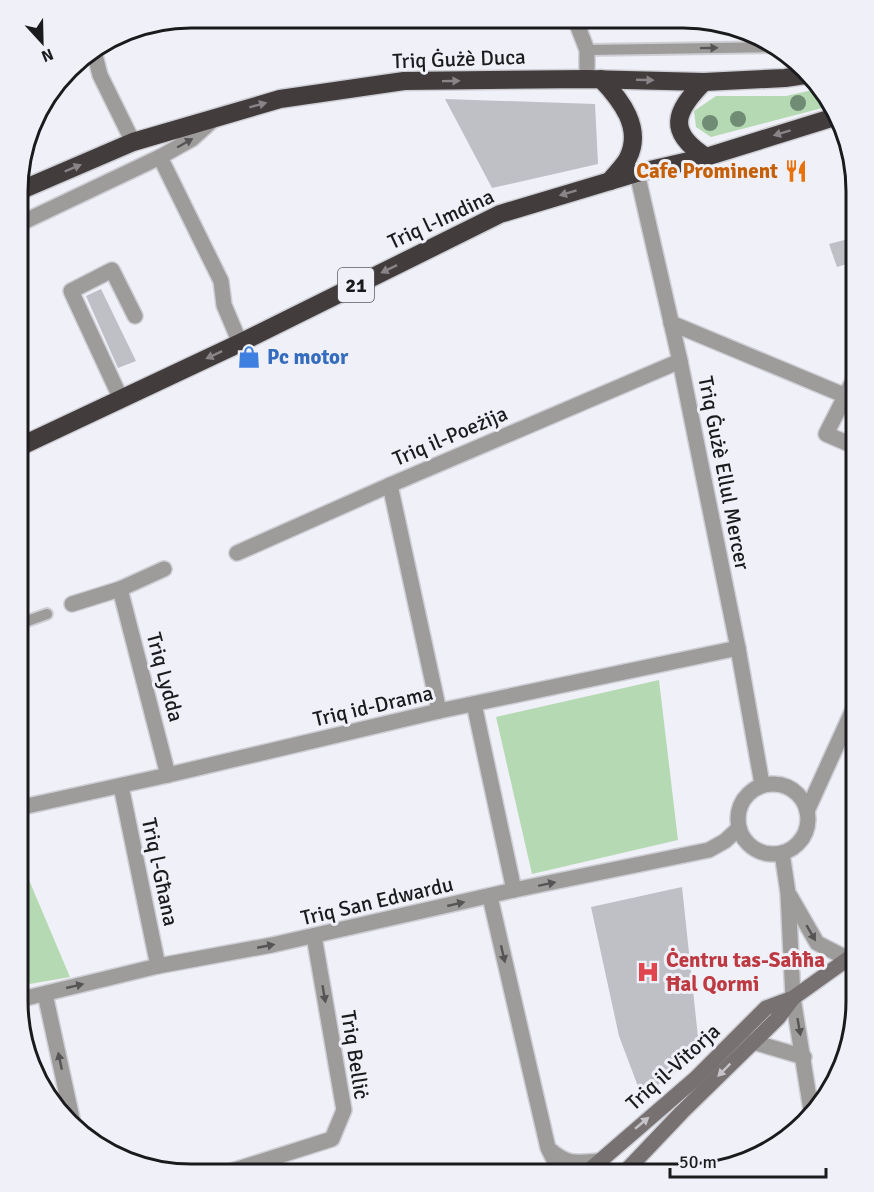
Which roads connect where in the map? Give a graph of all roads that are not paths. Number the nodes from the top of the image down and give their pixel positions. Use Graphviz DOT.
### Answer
graph roads {
  1 [pos="579,28"];
  2 [pos="758,47"];
  3 [pos="587,50"];
  4 [pos="96,60"];
  5 [pos="798,76"];
  6 [pos="594,79"];
  7 [pos="704,82"];
  8 [pos="218,115"];
  9 [pos="828,119"];
  10 [pos="133,142"];
  11 [pos="160,157"];
  12 [pos="706,157"];
  13 [pos="637,172"];
  14 [pos="610,181"];
  15 [pos="28,187"];
  16 [pos="28,220"];
  17 [pos="135,316"];
  18 [pos="671,323"];
  19 [pos="240,343"];
  20 [pos="680,361"];
  21 [pos="846,396"];
  22 [pos="121,399"];
  23 [pos="28,443"];
  24 [pos="846,443"];
  25 [pos="390,484"];
  26 [pos="237,553"];
  27 [pos="164,569"];
  28 [pos="120,589"];
  29 [pos="72,604"];
  30 [pos="46,614"];
  31 [pos="28,621"];
  32 [pos="738,648"];
  33 [pos="474,704"];
  34 [pos="439,711"];
  35 [pos="845,726"];
  36 [pos="168,776"];
  37 [pos="762,784"];
  38 [pos="121,786"];
  39 [pos="28,806"];
  40 [pos="807,811"];
  41 [pos="738,829"];
  42 [pos="782,853"];
  43 [pos="514,890"];
  44 [pos="788,893"];
  45 [pos="490,897"];
  46 [pos="314,936"];
  47 [pos="845,953"];
  48 [pos="845,961"];
  49 [pos="158,966"];
  50 [pos="45,994"];
  51 [pos="28,998"];
  52 [pos="793,998"];
  53 [pos="753,1042"];
  54 [pos="804,1057"];
  55 [pos="811,1101"];
  56 [pos="70,1109"];
  57 [pos="548,1148"];
  58 [pos="598,1161"];
  59 [pos="253,1164"];
  60 [pos="556,1164"];
  61 [pos="595,1164"];
  62 [pos="633,1164"];
  1 -- 3 [label="street"];
  3 -- 2 [label="lane, one-way"];
  3 -- 6 [label="street"];
  4 -- 10 [label="street"];
  5 -- 7 [label="highway"];
  6 -- 7 [label="highway, Triq Ġużè Duca, one-way"];
  8 -- 6 [label="highway, Triq Ġużè Duca, one-way"];
  6 -- 14 [label="highway"];
  7 -- 12 [label="highway"];
  8 -- 10 [label="highway, Triq Ġużè Duca"];
  11 -- 8 [label="street, Triq Ġużè Duca, one-way"];
  9 -- 12 [label="highway, Triq l-Imdina / 21, one-way"];
  15 -- 10 [label="highway, Triq Ġużè Duca, one-way"];
  11 -- 16 [label="street, Triq Ġużè Duca"];
  11 -- 19 [label="street"];
  12 -- 13 [label="highway, Triq l-Imdina / 21"];
  13 -- 14 [label="highway, Triq l-Imdina / 21"];
  13 -- 18 [label="street, Triq Ġużè Ellul Mercer"];
  14 -- 19 [label="highway, Triq l-Imdina / 21, one-way"];
  17 -- 22 [label="street"];
  18 -- 20 [label="street, Triq Ġużè Ellul Mercer"];
  18 -- 21 [label="street"];
  19 -- 22 [label="highway, Triq l-Imdina / 21, one-way"];
  20 -- 25 [label="street, Triq il-Poeżija"];
  20 -- 32 [label="street, Triq Ġużè Ellul Mercer"];
  21 -- 24 [label="street"];
  22 -- 23 [label="highway, Triq l-Imdina / 21"];
  25 -- 26 [label="street, Triq il-Poeżija"];
  25 -- 34 [label="street"];
  27 -- 28 [label="street"];
  28 -- 29 [label="street"];
  28 -- 36 [label="street, Triq Lydda"];
  30 -- 31 [label="lane"];
  32 -- 33 [label="street, Triq id-Drama"];
  32 -- 37 [label="street, Triq Ġużè Ellul Mercer"];
  33 -- 34 [label="street, Triq id-Drama"];
  33 -- 43 [label="street"];
  34 -- 36 [label="street, Triq id-Drama"];
  35 -- 40 [label="street"];
  36 -- 38 [label="street, Triq id-Drama"];
  37 -- 40 [label="street"];
  37 -- 41 [label="street"];
  38 -- 39 [label="street, Triq id-Drama"];
  38 -- 49 [label="street, Triq l-Għana"];
  40 -- 42 [label="street"];
  41 -- 42 [label="street"];
  43 -- 41 [label="street, Triq San Edwardu, one-way"];
  42 -- 44 [label="street"];
  43 -- 45 [label="street, Triq San Edwardu"];
  44 -- 47 [label="street, one-way"];
  44 -- 52 [label="street"];
  46 -- 45 [label="street, Triq San Edwardu, one-way"];
  45 -- 57 [label="street, one-way"];
  49 -- 46 [label="street, Triq San Edwardu, one-way"];
  46 -- 59 [label="street, Triq Belliċ, one-way"];
  48 -- 52 [label="street, Triq il-Vitorja"];
  50 -- 49 [label="street, Triq San Edwardu, one-way"];
  50 -- 51 [label="street, Triq San Edwardu"];
  56 -- 50 [label="street, one-way"];
  52 -- 53 [label="street, Triq il-Vitorja"];
  52 -- 54 [label="street, one-way"];
  58 -- 52 [label="street, Triq il-Vitorja, one-way"];
  53 -- 54 [label="street"];
  53 -- 62 [label="street, Triq il-Vitorja, one-way"];
  54 -- 55 [label="street"];
  57 -- 58 [label="street"];
  57 -- 60 [label="street"];
  58 -- 61 [label="street, Triq il-Vitorja"];
}
